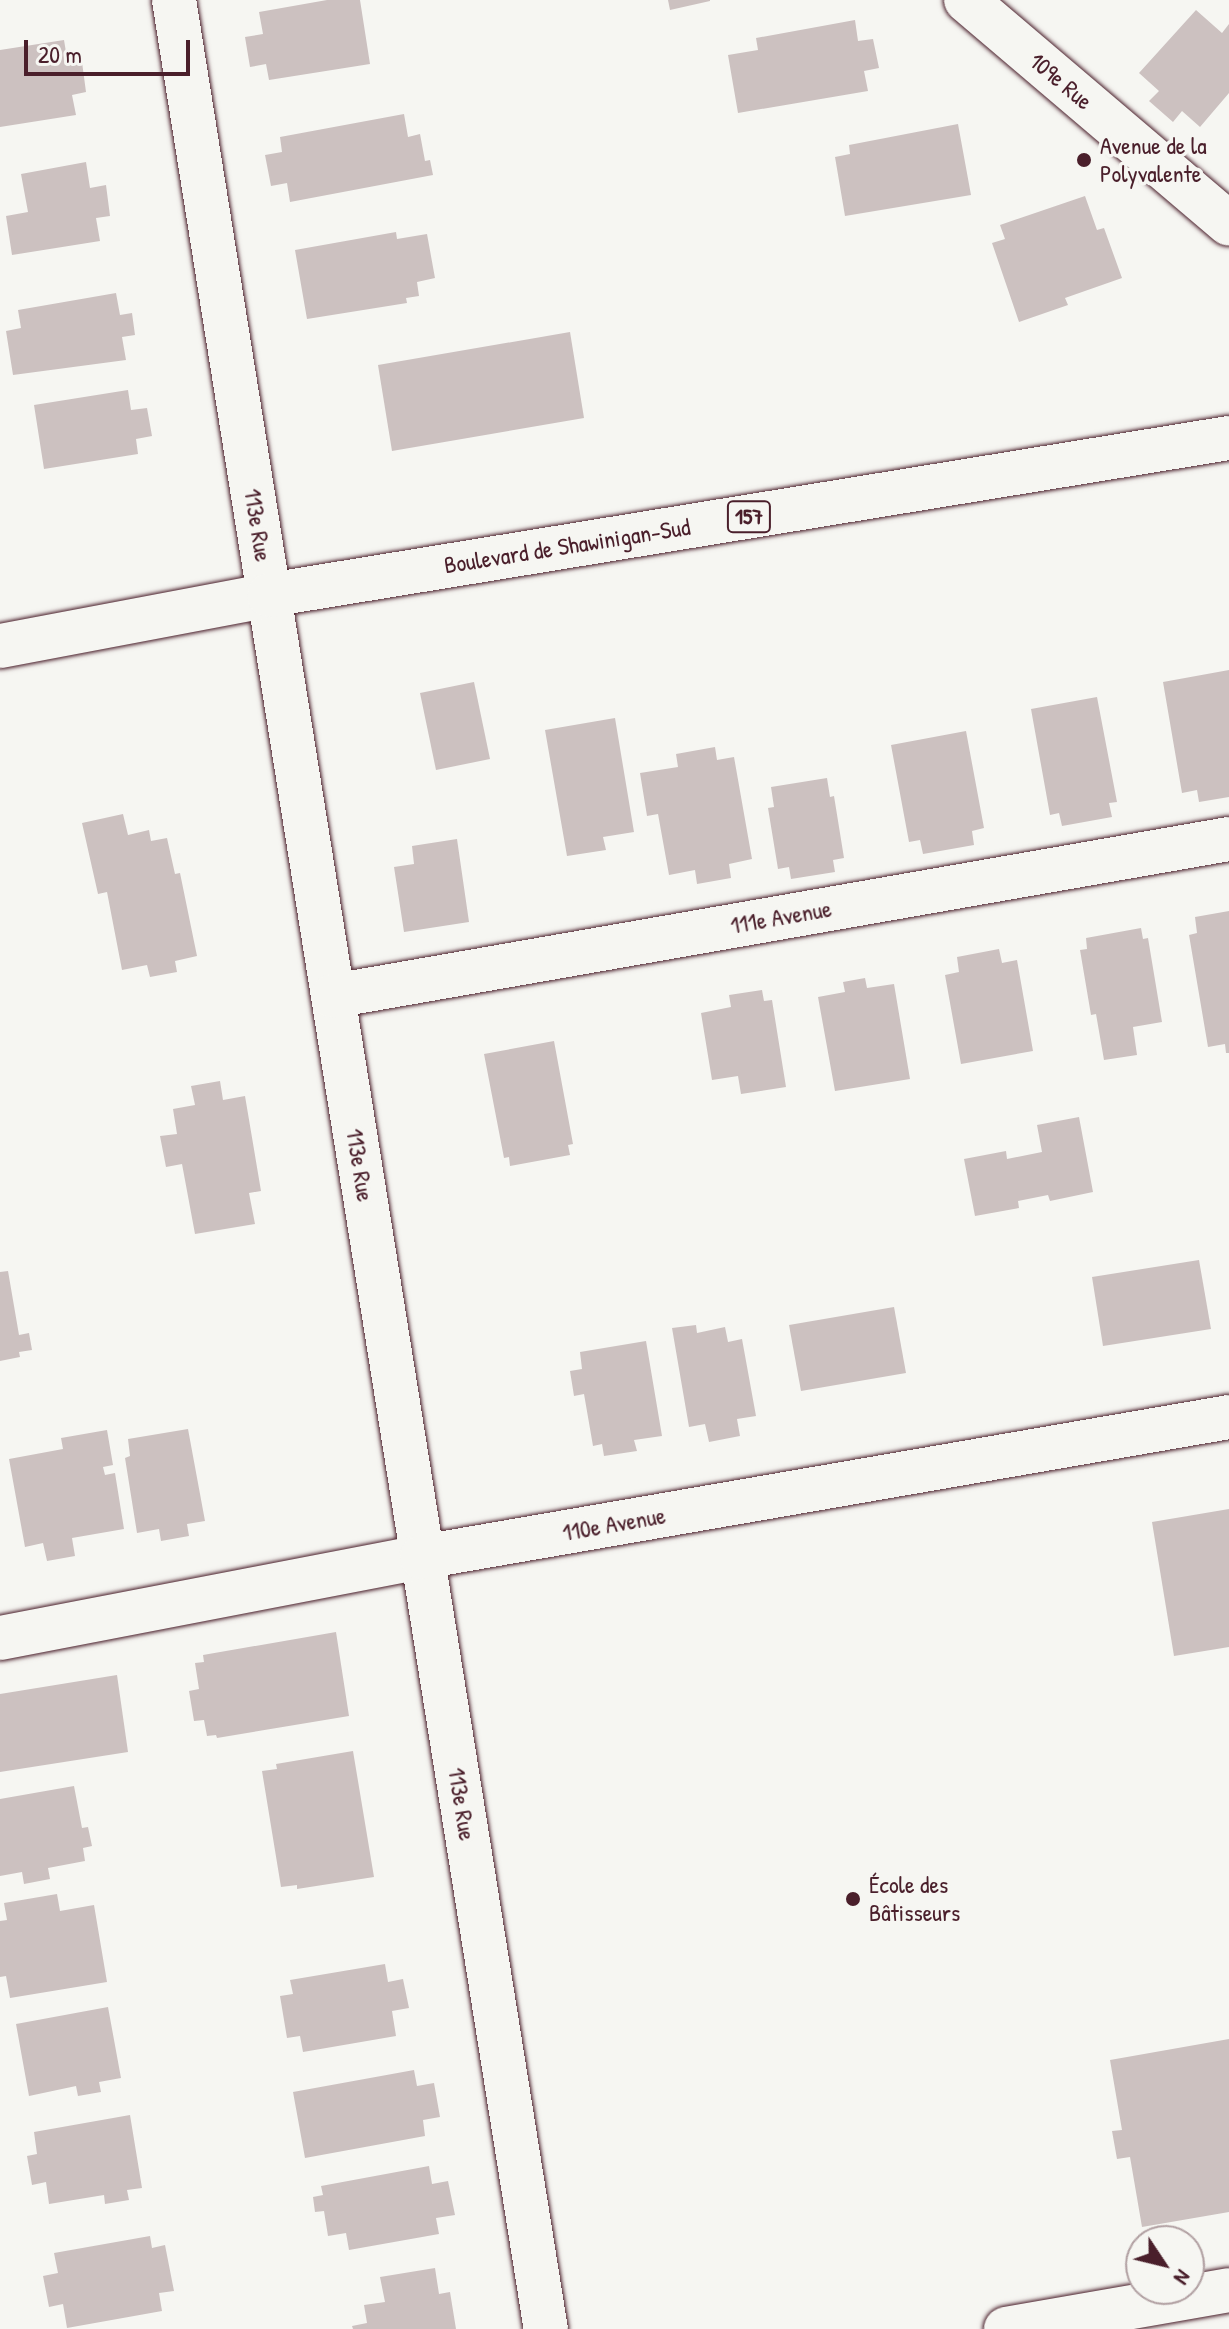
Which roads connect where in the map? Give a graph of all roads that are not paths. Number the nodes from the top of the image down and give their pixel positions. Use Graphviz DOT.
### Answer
graph roads {
  1 [pos="174,0"];
  2 [pos="966,0"];
  3 [pos="1212,189"];
  4 [pos="1229,224"];
  5 [pos="1229,438"];
  6 [pos="269,595"];
  7 [pos="0,646"];
  8 [pos="1229,839"];
  9 [pos="333,996"];
  10 [pos="1229,1417"];
  11 [pos="422,1557"];
  12 [pos="0,1638"];
  13 [pos="1229,2290"];
  14 [pos="1082,2323"];
  15 [pos="546,2329"];
  16 [pos="1006,2329"];
  1 -- 6 [label="street, 113e Rue"];
  2 -- 3 [label="street, 109e Rue"];
  3 -- 4 [label="street, 109e Rue"];
  5 -- 6 [label="street, Boulevard de Shawinigan-Sud / 157"];
  6 -- 7 [label="street, Boulevard de Shawinigan-Sud / 157"];
  6 -- 9 [label="street, 113e Rue"];
  8 -- 9 [label="street, 111e Avenue"];
  9 -- 11 [label="street, 113e Rue"];
  10 -- 11 [label="street, 110e Avenue"];
  11 -- 12 [label="street, 110e Avenue"];
  11 -- 15 [label="street, 113e Rue"];
  13 -- 14 [label="street"];
  14 -- 16 [label="street"];
}
